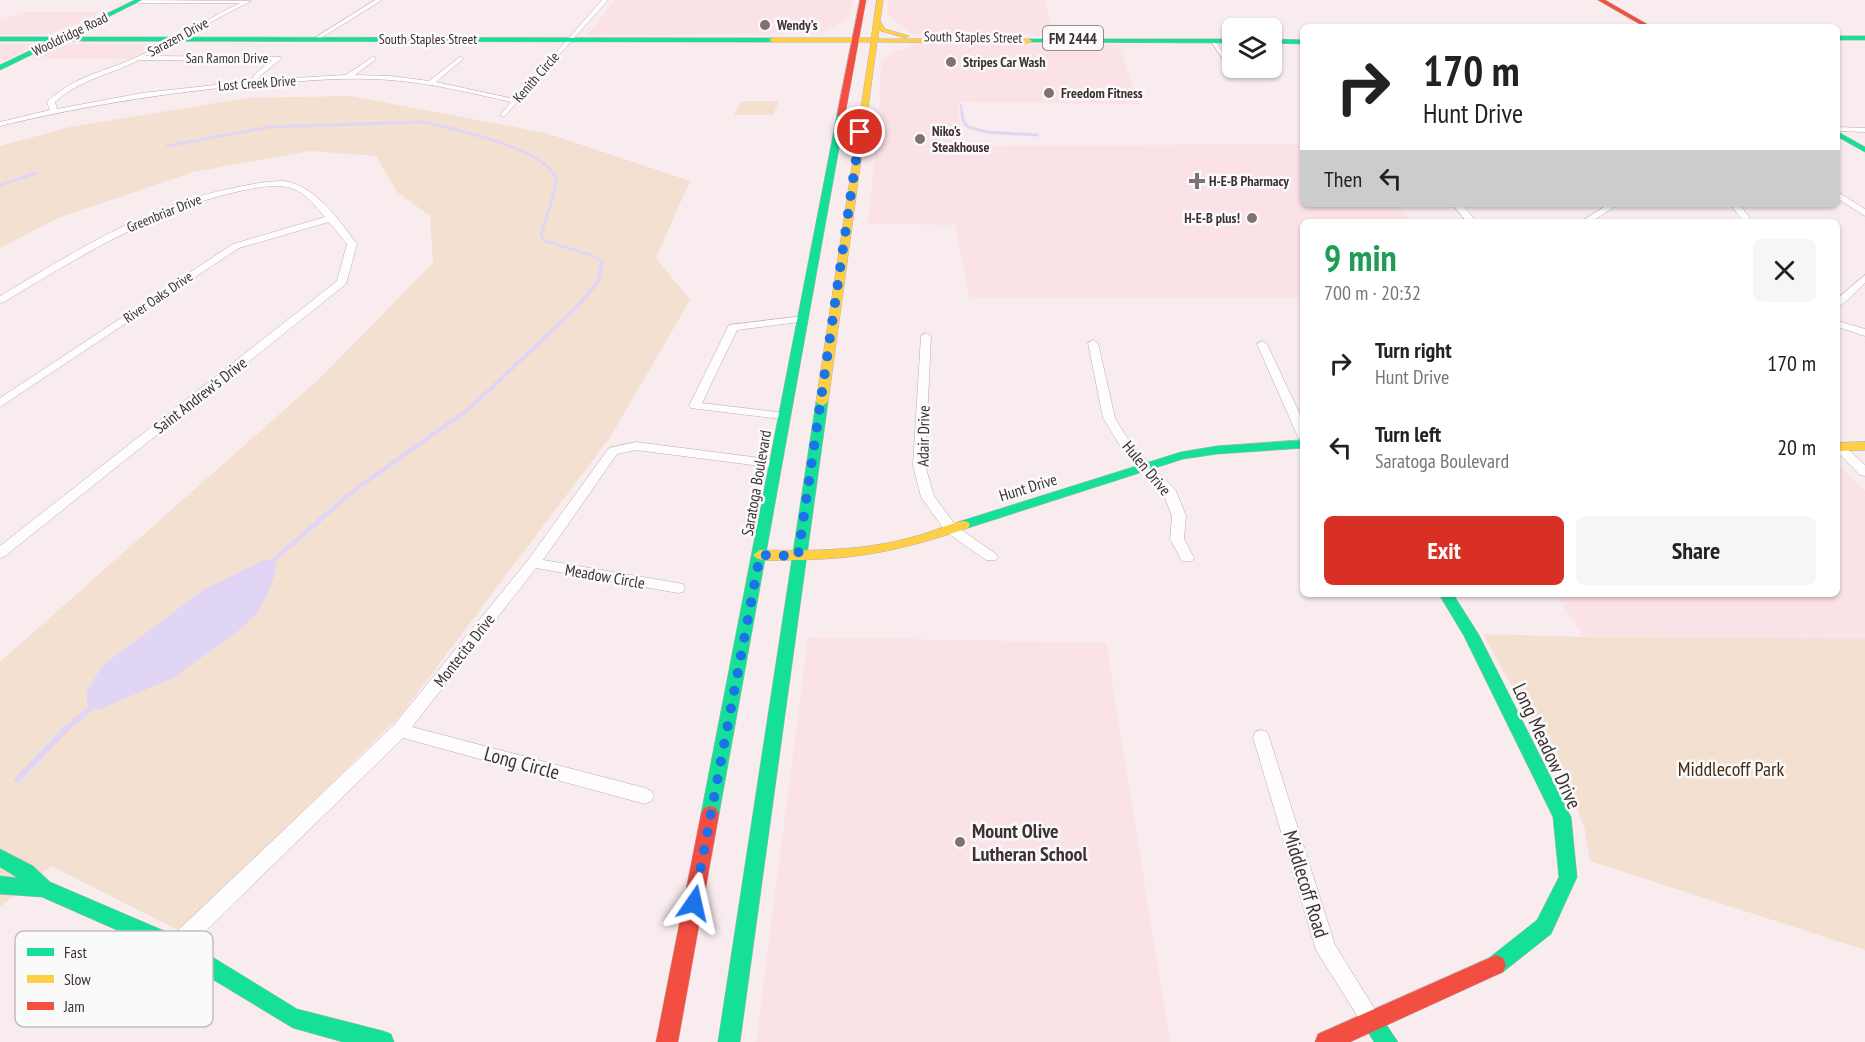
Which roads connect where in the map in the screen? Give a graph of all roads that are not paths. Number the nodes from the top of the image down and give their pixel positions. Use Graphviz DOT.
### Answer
graph roads {
  1 [pos="139,0"];
  2 [pos="605,0"];
  3 [pos="863,0"];
  4 [pos="880,0"];
  5 [pos="1601,0"];
  6 [pos="383,1"];
  7 [pos="361,11"];
  8 [pos="371,11"];
  9 [pos="877,21"];
  10 [pos="1644,24"];
  11 [pos="857,33"];
  12 [pos="1146,38"];
  13 [pos="0,39"];
  14 [pos="59,39"];
  15 [pos="173,39"];
  16 [pos="316,39"];
  17 [pos="335,39"];
  18 [pos="568,39"];
  19 [pos="815,39"];
  20 [pos="913,39"];
  21 [pos="1865,39"];
  22 [pos="1222,40"];
  23 [pos="1282,40"];
  24 [pos="1300,40"];
  25 [pos="1840,40"];
  26 [pos="1128,41"];
  27 [pos="1212,41"];
  28 [pos="1222,41"];
  29 [pos="874,43"];
  30 [pos="1222,55"];
  31 [pos="853,56"];
  32 [pos="138,58"];
  33 [pos="374,58"];
  34 [pos="461,58"];
  35 [pos="0,68"];
  36 [pos="348,77"];
  37 [pos="254,82"];
  38 [pos="431,83"];
  39 [pos="847,87"];
  40 [pos="516,101"];
  41 [pos="54,111"];
  42 [pos="504,115"];
  43 [pos="862,117"];
  44 [pos="841,118"];
  45 [pos="0,124"];
  46 [pos="1840,129"];
  47 [pos="1865,130"];
  48 [pos="1840,135"];
  49 [pos="858,146"];
  50 [pos="1865,150"];
  51 [pos="830,180"];
  52 [pos="1840,196"];
  53 [pos="1459,207"];
  54 [pos="1610,207"];
  55 [pos="1737,207"];
  56 [pos="1865,213"];
  57 [pos="848,215"];
  58 [pos="822,218"];
  59 [pos="329,219"];
  60 [pos="1469,219"];
  61 [pos="1590,219"];
  62 [pos="1746,219"];
  63 [pos="841,261"];
  64 [pos="1865,278"];
  65 [pos="0,300"];
  66 [pos="1840,301"];
  67 [pos="803,319"];
  68 [pos="1840,325"];
  69 [pos="1865,333"];
  70 [pos="926,336"];
  71 [pos="1093,343"];
  72 [pos="1262,344"];
  73 [pos="823,382"];
  74 [pos="0,403"];
  75 [pos="785,417"];
  76 [pos="1300,428"];
  77 [pos="1300,444"];
  78 [pos="1865,446"];
  79 [pos="1840,447"];
  80 [pos="1840,449"];
  81 [pos="776,464"];
  82 [pos="1146,467"];
  83 [pos="1865,472"];
  84 [pos="951,529"];
  85 [pos="0,553"];
  86 [pos="760,555"];
  87 [pos="798,556"];
  88 [pos="992,557"];
  89 [pos="1187,558"];
  90 [pos="532,563"];
  91 [pos="678,588"];
  92 [pos="1448,597"];
  93 [pos="400,730"];
  94 [pos="1261,738"];
  95 [pos="645,796"];
  96 [pos="0,857"];
  97 [pos="0,885"];
  98 [pos="43,888"];
  99 [pos="142,931"];
  100 [pos="192,931"];
  101 [pos="213,969"];
  102 [pos="1372,1021"];
  103 [pos="383,1042"];
  104 [pos="667,1042"];
  105 [pos="729,1042"];
  106 [pos="1326,1042"];
  107 [pos="1387,1042"];
  1 -- 14 [label="main road, Wooldridge Road"];
  1 -- 15 [label="street, Sarazen Drive"];
  2 -- 18 [label="street, Kenith Circle"];
  3 -- 11 [label="main road, Saratoga Boulevard"];
  4 -- 9 [label="main road"];
  5 -- 10 [label="main road"];
  6 -- 7 [label="street"];
  6 -- 8 [label="street"];
  7 -- 8 [label="street"];
  7 -- 16 [label="street"];
  8 -- 17 [label="street"];
  9 -- 20 [label="main road"];
  9 -- 29 [label="main road"];
  11 -- 19 [label="main road, South Staples Street"];
  11 -- 29 [label="main road, South Staples Street / FM 2444"];
  11 -- 31 [label="main road, Saratoga Boulevard"];
  12 -- 20 [label="main road, South Staples Street / FM 2444"];
  12 -- 22 [label="main road, South Staples Street / FM 2444"];
  12 -- 26 [label="main road"];
  13 -- 14 [label="main road, South Staples Street"];
  14 -- 15 [label="main road, South Staples Street"];
  14 -- 35 [label="main road, Wooldridge Road"];
  15 -- 16 [label="main road, South Staples Street"];
  15 -- 32 [label="street, Sarazen Drive"];
  16 -- 17 [label="main road, South Staples Street"];
  17 -- 18 [label="main road, South Staples Street"];
  18 -- 19 [label="main road, South Staples Street"];
  18 -- 40 [label="street, Kenith Circle"];
  19 -- 31 [label="main road"];
  20 -- 26 [label="main road, South Staples Street / FM 2444"];
  20 -- 29 [label="main road, South Staples Street / FM 2444"];
  21 -- 25 [label="main road"];
  23 -- 24 [label="main road"];
  26 -- 27 [label="main road, South Staples Street / FM 2444"];
  27 -- 28 [label="main road, South Staples Street / FM 2444"];
  27 -- 30 [label="street"];
  29 -- 43 [label="main road"];
  31 -- 39 [label="main road, Saratoga Boulevard"];
  32 -- 37 [label="street, San Ramon Drive"];
  32 -- 41 [label="street, Sarazen Drive"];
  33 -- 36 [label="street"];
  34 -- 38 [label="street"];
  36 -- 37 [label="street, Lost Creek Drive"];
  36 -- 38 [label="street, Lost Creek Drive"];
  37 -- 41 [label="street, Lost Creek Drive"];
  38 -- 40 [label="street, Lost Creek Drive"];
  39 -- 43 [label="main road"];
  39 -- 44 [label="main road, Saratoga Boulevard"];
  40 -- 42 [label="street, Kenith Circle"];
  41 -- 45 [label="street, Lost Creek Drive"];
  43 -- 49 [label="main road"];
  44 -- 49 [label="main road"];
  44 -- 51 [label="main road, Saratoga Boulevard"];
  46 -- 47 [label="street"];
  48 -- 50 [label="main road"];
  49 -- 57 [label="main road"];
  51 -- 57 [label="main road"];
  51 -- 58 [label="main road, Saratoga Boulevard"];
  52 -- 56 [label="street"];
  53 -- 60 [label="street"];
  54 -- 61 [label="street"];
  55 -- 62 [label="street"];
  57 -- 63 [label="main road"];
  58 -- 63 [label="main road"];
  58 -- 67 [label="main road, Saratoga Boulevard"];
  59 -- 65 [label="street, Greenbriar Drive"];
  59 -- 74 [label="street, River Oaks Drive"];
  59 -- 85 [label="street, Saint Andrew's Drive"];
  63 -- 73 [label="main road"];
  64 -- 66 [label="street"];
  67 -- 73 [label="main road"];
  67 -- 75 [label="main road, Saratoga Boulevard"];
  67 -- 75 [label="street"];
  68 -- 69 [label="street"];
  70 -- 84 [label="street, Adair Drive"];
  71 -- 82 [label="street, Hulen Drive"];
  72 -- 76 [label="street"];
  73 -- 87 [label="main road"];
  75 -- 81 [label="main road, Saratoga Boulevard"];
  77 -- 82 [label="main road, Hunt Drive"];
  78 -- 79 [label="main road"];
  80 -- 83 [label="street"];
  81 -- 86 [label="main road, Saratoga Boulevard"];
  81 -- 90 [label="street, Montecita Drive"];
  82 -- 84 [label="main road, Hunt Drive"];
  82 -- 89 [label="street, Hulen Drive"];
  84 -- 87 [label="main road, Hunt Drive"];
  84 -- 88 [label="street, Adair Drive"];
  86 -- 87 [label="main road, Hunt Drive"];
  86 -- 104 [label="main road, Saratoga Boulevard"];
  87 -- 105 [label="main road"];
  90 -- 91 [label="street, Meadow Circle"];
  90 -- 93 [label="street, Montecita Drive"];
  92 -- 102 [label="main road, Long Meadow Drive"];
  93 -- 95 [label="street, Long Circle"];
  93 -- 100 [label="street, Montecita Drive"];
  94 -- 102 [label="street, Middlecoff Road"];
  96 -- 98 [label="main road"];
  97 -- 98 [label="main road"];
  98 -- 99 [label="main road"];
  101 -- 103 [label="main road"];
  102 -- 106 [label="main road, Long Meadow Drive"];
  102 -- 107 [label="main road"];
}
